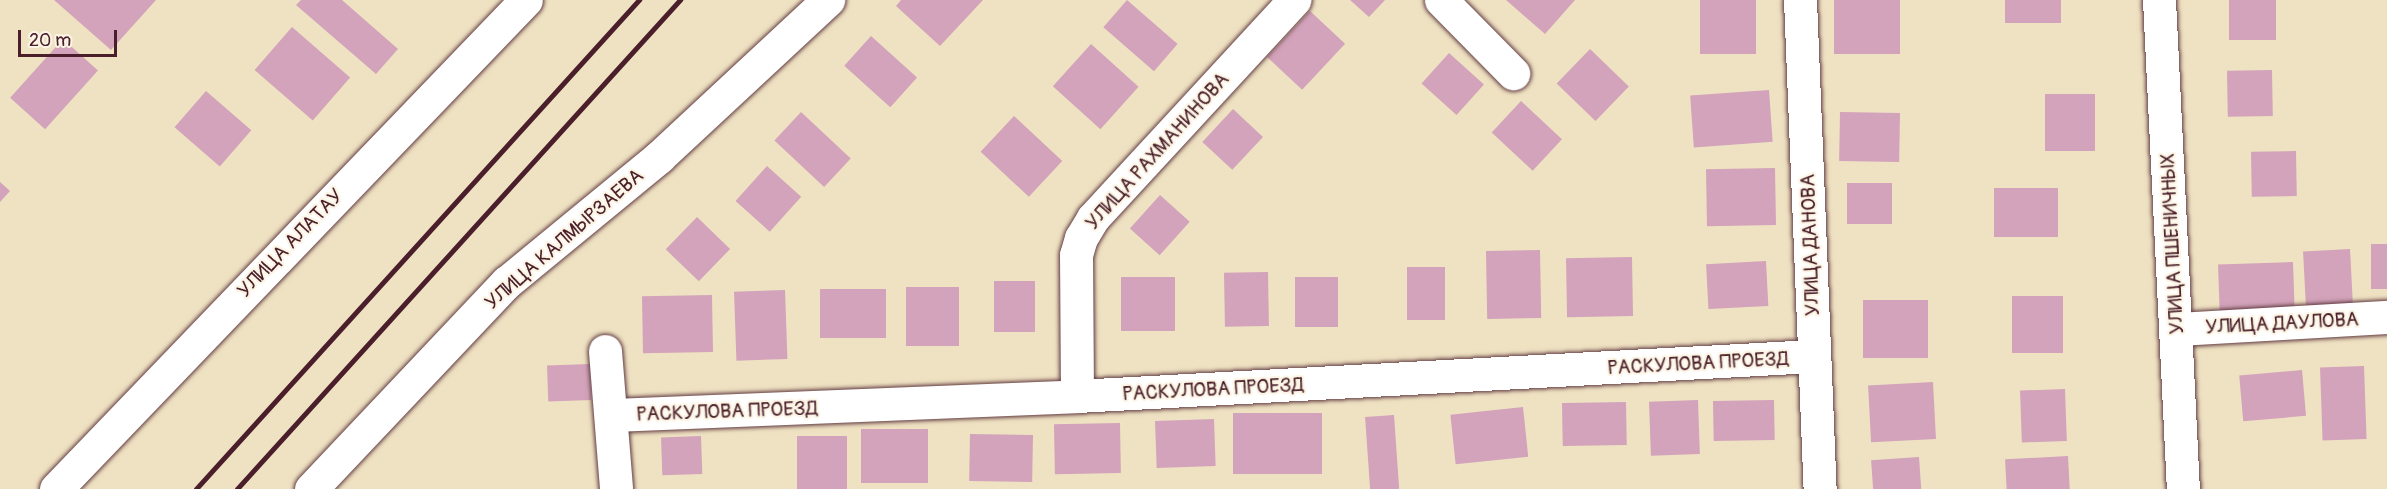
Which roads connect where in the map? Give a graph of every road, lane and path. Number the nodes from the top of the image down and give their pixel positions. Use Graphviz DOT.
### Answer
graph roads {
  1 [pos="526,0"];
  2 [pos="828,0"];
  3 [pos="1294,0"];
  4 [pos="1441,0"];
  5 [pos="1800,0"];
  6 [pos="2159,0"];
  7 [pos="1513,73"];
  8 [pos="2387,317"];
  9 [pos="2177,329"];
  10 [pos="605,351"];
  11 [pos="1814,356"];
  12 [pos="1077,396"];
  13 [pos="611,416"];
  14 [pos="56,489"];
  15 [pos="310,489"];
  16 [pos="616,489"];
  17 [pos="1820,489"];
  18 [pos="2183,489"];
  1 -- 14 [label="street, УЛИЦА АЛАТАУ"];
  2 -- 15 [label="street, УЛИЦА КАЛМЫРЗАЕВА"];
  3 -- 12 [label="street, УЛИЦА РАХМАНИНОВА"];
  4 -- 7 [label="street"];
  5 -- 11 [label="street, УЛИЦА ДАНОВА"];
  6 -- 9 [label="street, УЛИЦА ПШЕНИЧНЫХ"];
  8 -- 9 [label="street, УЛИЦА ДАУЛОВА"];
  9 -- 18 [label="street, УЛИЦА ПШЕНИЧНЫХ"];
  10 -- 13 [label="street"];
  11 -- 12 [label="street, РАСКУЛОВА ПРОЕЗД"];
  11 -- 17 [label="street, УЛИЦА ДАНОВА"];
  12 -- 13 [label="street, РАСКУЛОВА ПРОЕЗД"];
  13 -- 16 [label="street"];
}
